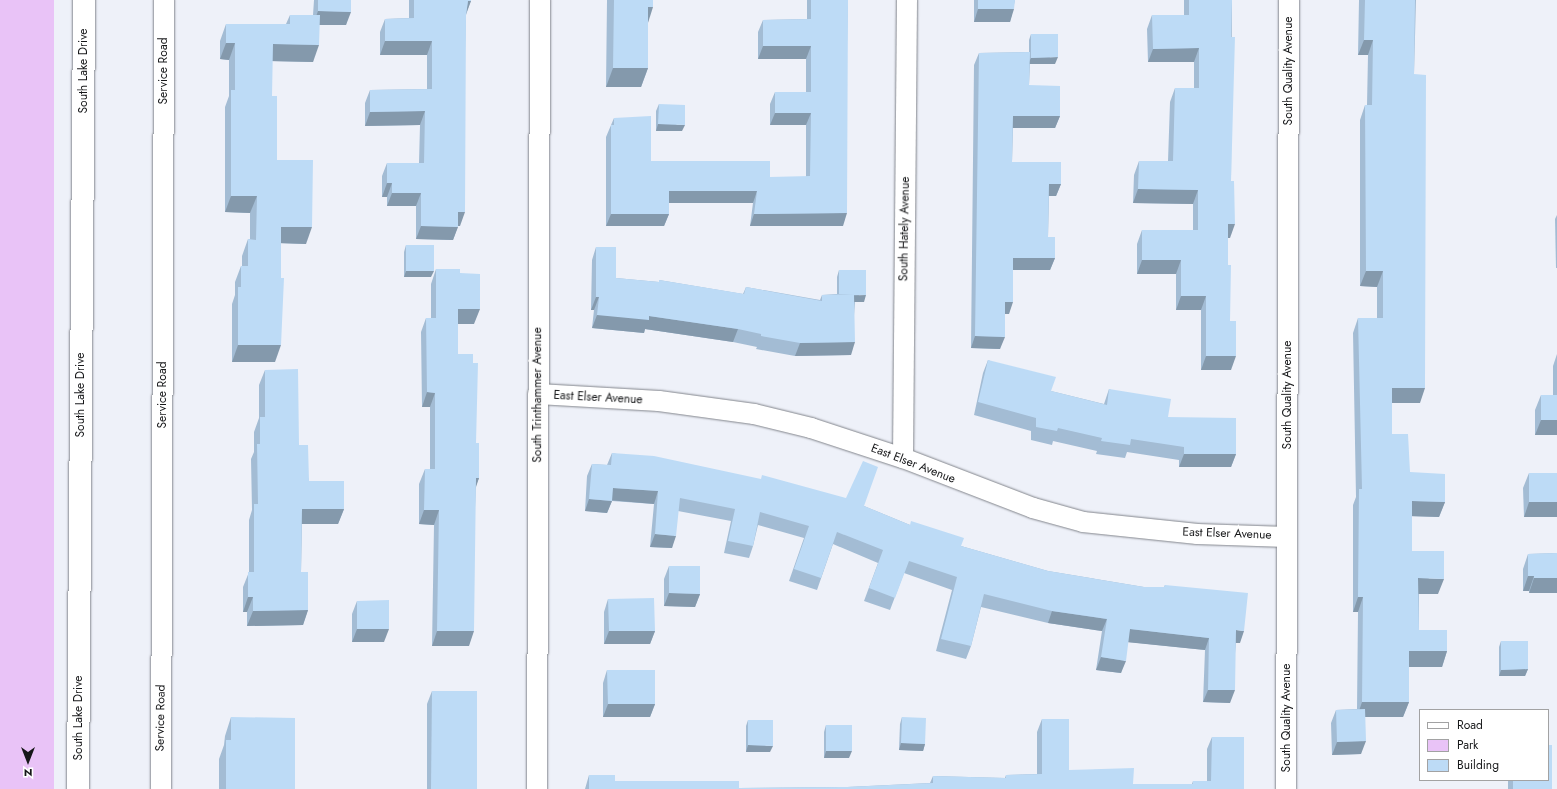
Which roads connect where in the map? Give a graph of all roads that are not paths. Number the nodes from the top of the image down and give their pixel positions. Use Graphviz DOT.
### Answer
graph roads {
  1 [pos="84,0"];
  2 [pos="164,0"];
  3 [pos="540,0"];
  4 [pos="908,0"];
  5 [pos="1289,0"];
  6 [pos="538,394"];
  7 [pos="903,458"];
  8 [pos="1287,537"];
  9 [pos="78,789"];
  10 [pos="161,789"];
  11 [pos="537,789"];
  12 [pos="1286,789"];
  1 -- 9 [label="main road, South Lake Drive"];
  2 -- 10 [label="street, Service Road"];
  3 -- 6 [label="street, South Trinthammer Avenue"];
  4 -- 7 [label="street, South Hately Avenue"];
  5 -- 8 [label="street, South Quality Avenue"];
  6 -- 7 [label="street, East Elser Avenue"];
  6 -- 11 [label="street, South Trinthammer Avenue"];
  7 -- 8 [label="street, East Elser Avenue"];
  8 -- 12 [label="street, South Quality Avenue"];
}
